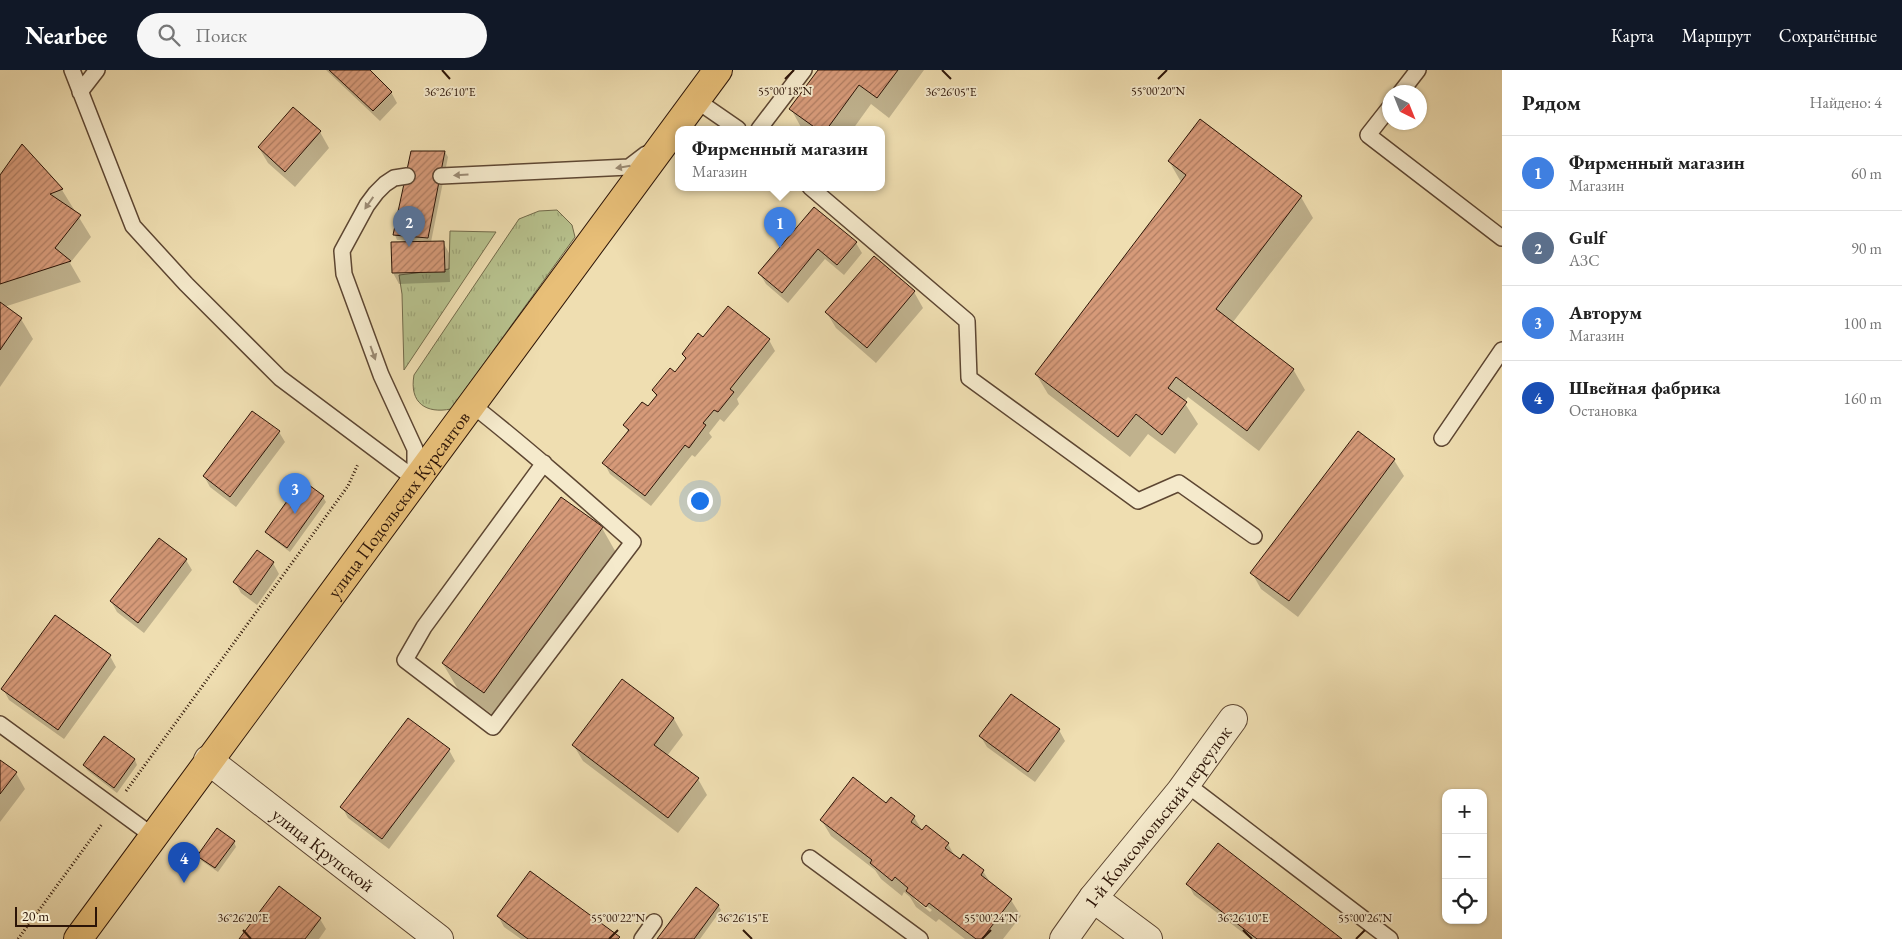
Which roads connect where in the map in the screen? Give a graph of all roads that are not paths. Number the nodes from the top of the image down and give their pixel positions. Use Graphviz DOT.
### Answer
graph roads {
  1 [pos="72,70"];
  2 [pos="97,70"];
  3 [pos="804,70"];
  4 [pos="1418,70"];
  5 [pos="714,72"];
  6 [pos="1406,85"];
  7 [pos="80,92"];
  8 [pos="696,100"];
  9 [pos="1382,118"];
  10 [pos="676,126"];
  11 [pos="734,126"];
  12 [pos="762,126"];
  13 [pos="675,128"];
  14 [pos="407,176"];
  15 [pos="441,176"];
  16 [pos="815,191"];
  17 [pos="1502,238"];
  18 [pos="1502,350"];
  19 [pos="471,404"];
  20 [pos="1442,438"];
  21 [pos="544,464"];
  22 [pos="415,479"];
  23 [pos="1254,536"];
  24 [pos="1233,719"];
  25 [pos="0,724"];
  26 [pos="208,760"];
  27 [pos="1186,784"];
  28 [pos="153,836"];
  29 [pos="810,858"];
  30 [pos="1093,898"];
  31 [pos="654,922"];
  32 [pos="78,939"];
  33 [pos="439,939"];
  34 [pos="642,939"];
  35 [pos="920,939"];
  36 [pos="1064,939"];
  37 [pos="1148,939"];
  38 [pos="1390,939"];
  1 -- 7 [label="lane"];
  2 -- 7 [label="lane"];
  3 -- 12 [label="lane"];
  4 -- 6 [label="lane"];
  5 -- 8 [label="main road, улица Подольских Курсантов"];
  7 -- 22 [label="lane"];
  8 -- 10 [label="main road, улица Подольских Курсантов"];
  8 -- 11 [label="lane"];
  9 -- 17 [label="lane"];
  13 -- 15 [label="lane, one-way"];
  13 -- 19 [label="main road, улица Подольских Курсантов"];
  14 -- 22 [label="lane, one-way"];
  16 -- 23 [label="lane"];
  18 -- 20 [label="lane"];
  19 -- 21 [label="lane"];
  19 -- 22 [label="main road, улица Подольских Курсантов"];
  21 -- 21 [label="lane"];
  22 -- 26 [label="main road, улица Подольских Курсантов"];
  24 -- 27 [label="street, 1-й Комсомольский переулок"];
  25 -- 28 [label="lane"];
  26 -- 28 [label="main road, улица Подольских Курсантов"];
  26 -- 33 [label="street, улица Крупской"];
  27 -- 30 [label="street, 1-й Комсомольский переулок"];
  27 -- 38 [label="lane"];
  28 -- 32 [label="main road, улица Подольских Курсантов"];
  29 -- 35 [label="lane"];
  30 -- 36 [label="street, 1-й Комсомольский переулок"];
  30 -- 37 [label="street"];
  31 -- 34 [label="lane"];
}
